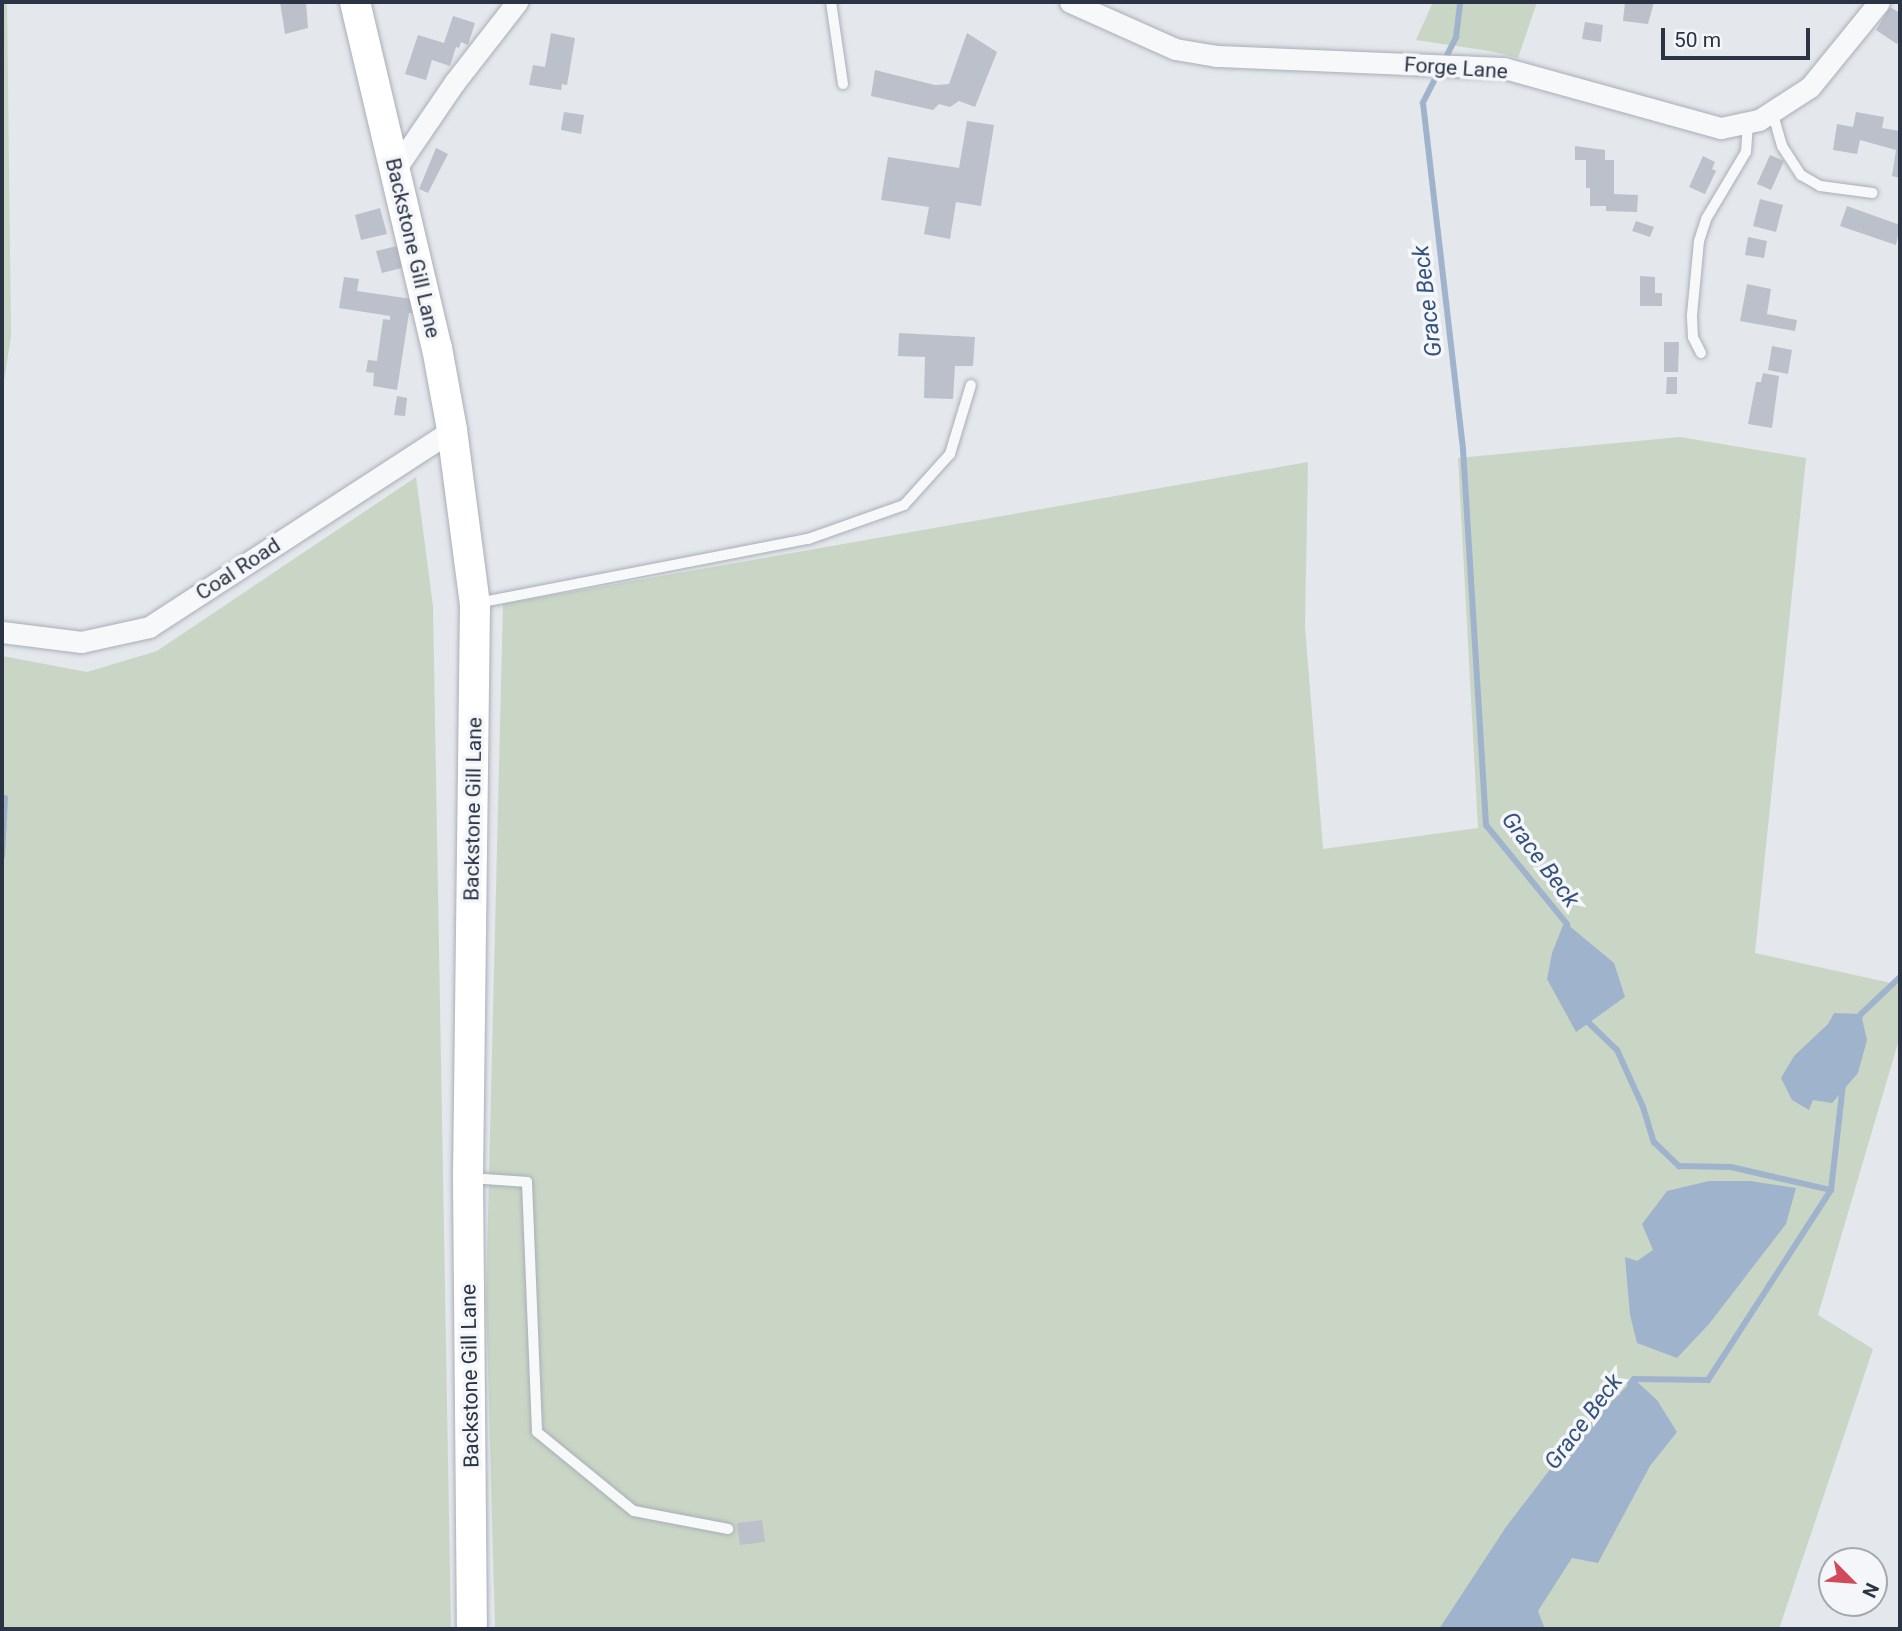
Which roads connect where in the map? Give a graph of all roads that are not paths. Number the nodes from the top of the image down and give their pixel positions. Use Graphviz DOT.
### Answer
graph roads {
  1 [pos="355,2"];
  2 [pos="517,2"];
  3 [pos="831,2"];
  4 [pos="1070,2"];
  5 [pos="1879,2"];
  6 [pos="843,84"];
  7 [pos="1772,111"];
  8 [pos="1748,122"];
  9 [pos="394,171"];
  10 [pos="1873,193"];
  11 [pos="1701,353"];
  12 [pos="971,385"];
  13 [pos="452,430"];
  14 [pos="475,604"];
  15 [pos="2,632"];
  16 [pos="468,1178"];
  17 [pos="728,1530"];
  18 [pos="472,1629"];
  1 -- 9 [label="street, Backstone Gill Lane"];
  2 -- 9 [label="street"];
  3 -- 6 [label="lane"];
  4 -- 8 [label="street, Forge Lane"];
  5 -- 7 [label="street, Forge Lane"];
  7 -- 8 [label="street, Forge Lane"];
  7 -- 10 [label="lane"];
  8 -- 11 [label="lane"];
  9 -- 13 [label="street, Backstone Gill Lane"];
  12 -- 14 [label="lane"];
  13 -- 14 [label="street, Backstone Gill Lane"];
  13 -- 15 [label="street, Coal Road"];
  14 -- 16 [label="street, Backstone Gill Lane"];
  16 -- 17 [label="lane"];
  16 -- 18 [label="street, Backstone Gill Lane"];
}
